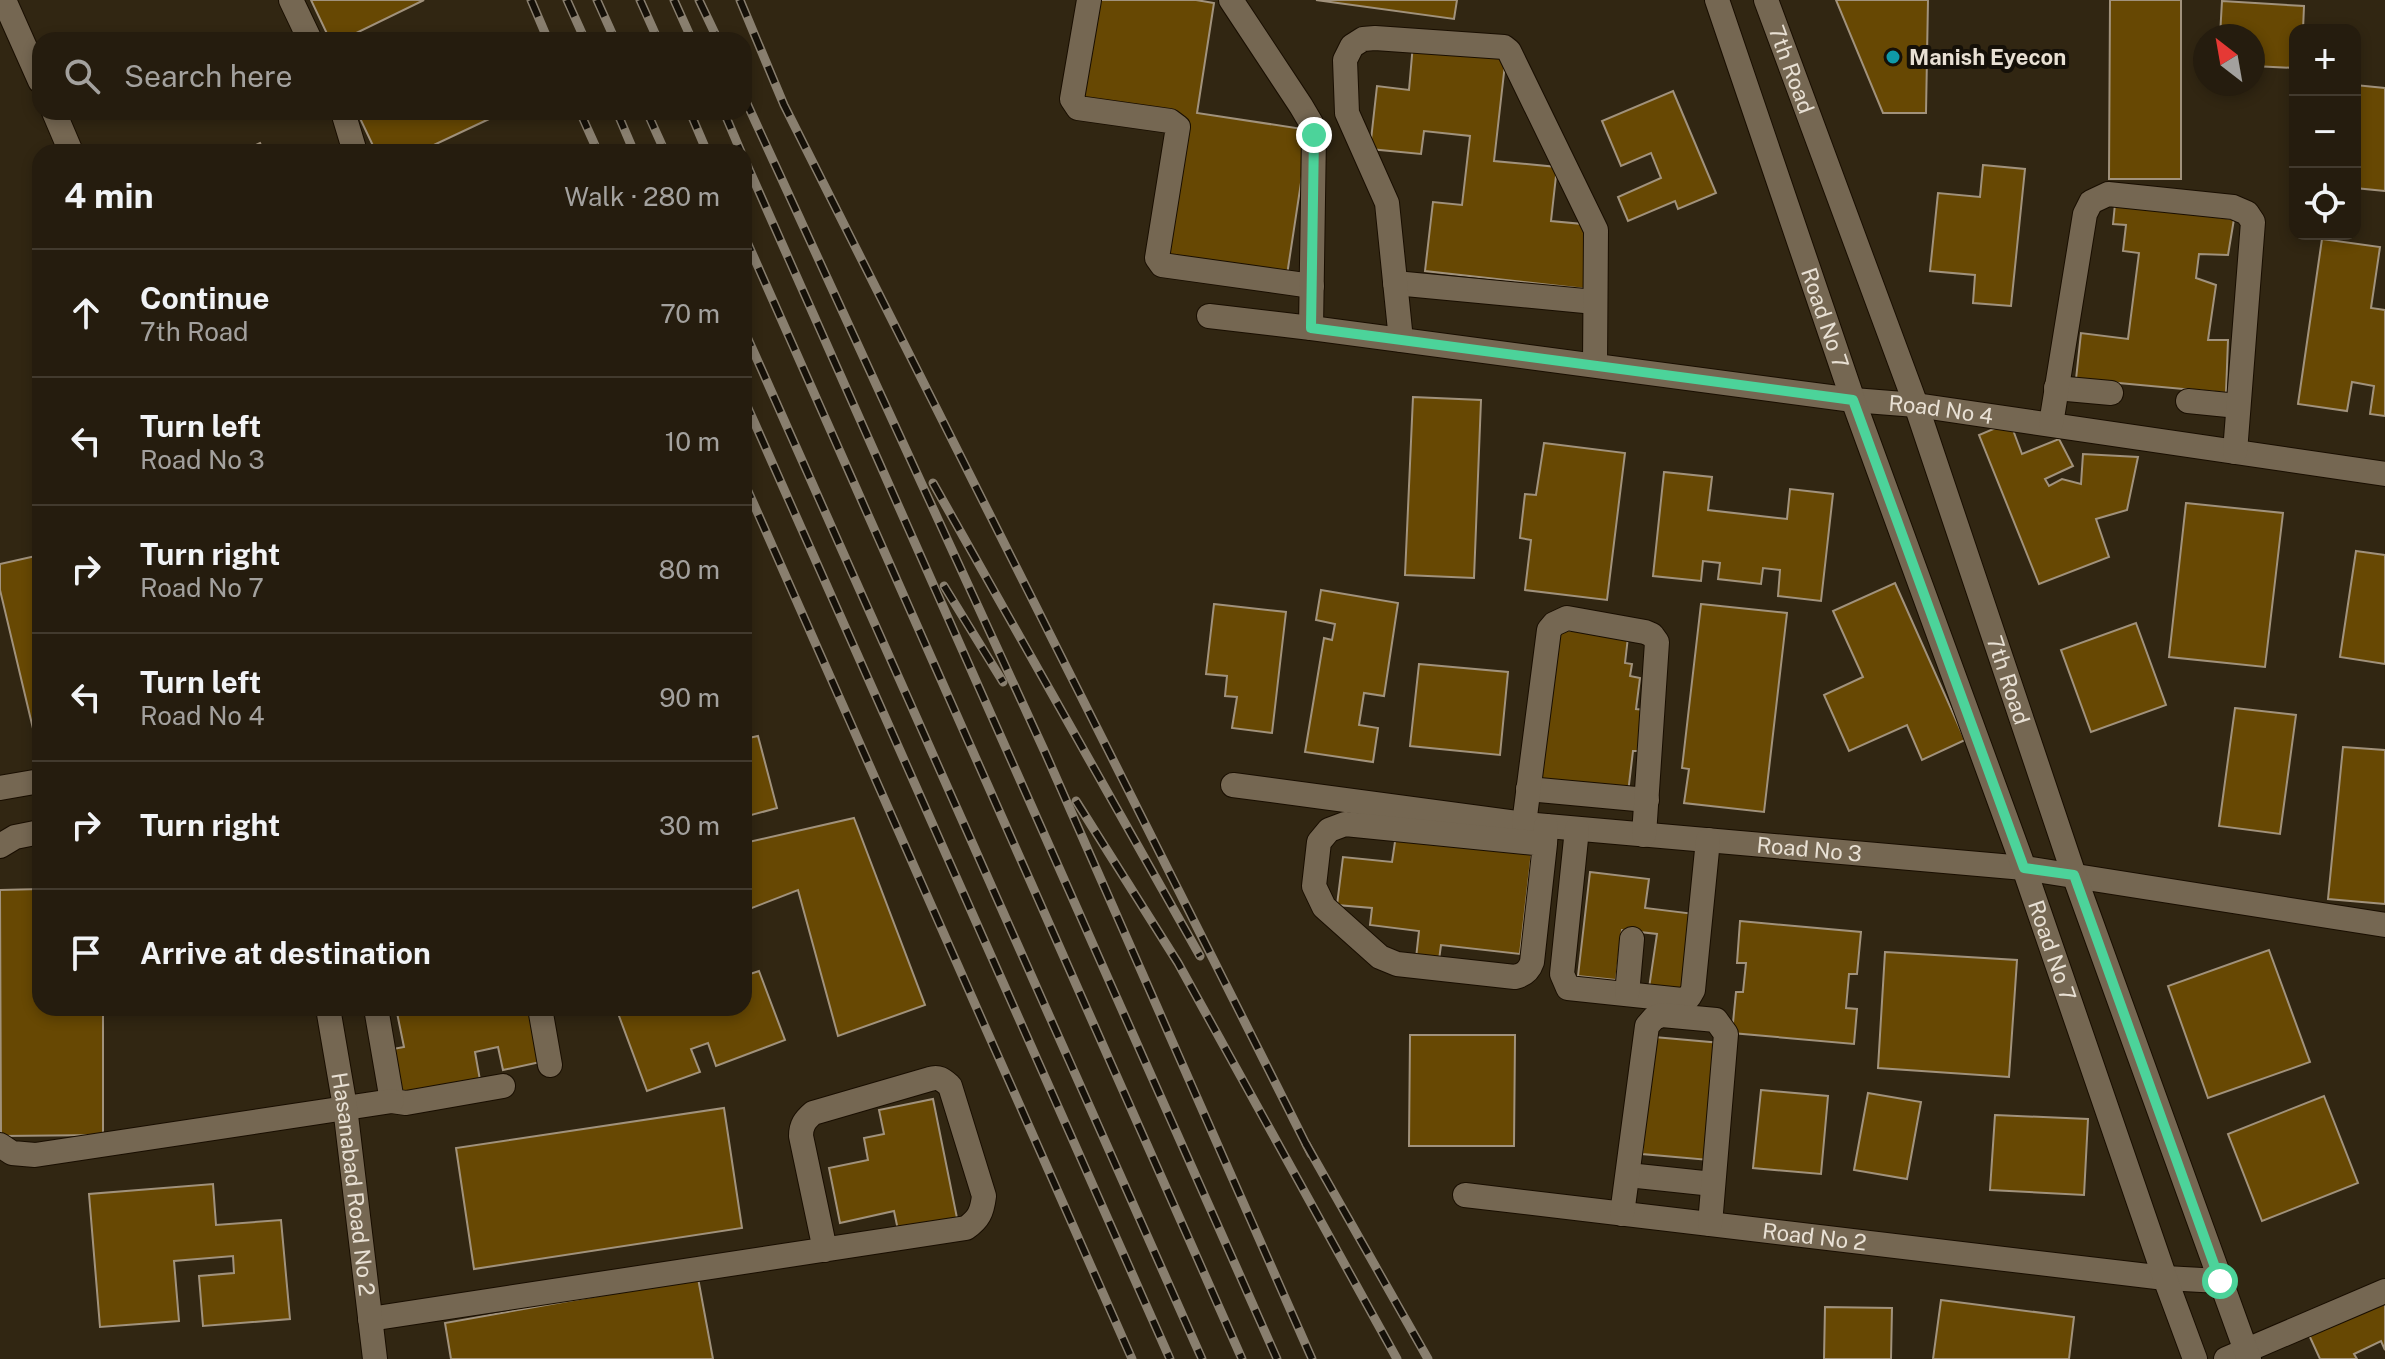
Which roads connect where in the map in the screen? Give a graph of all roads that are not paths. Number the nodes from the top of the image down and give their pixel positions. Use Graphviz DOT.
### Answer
graph roads {
  1 [pos="4,0"];
  2 [pos="291,0"];
  3 [pos="1089,0"];
  4 [pos="1231,0"];
  5 [pos="1717,0"];
  6 [pos="1766,0"];
  7 [pos="306,32"];
  8 [pos="32,63"];
  9 [pos="57,120"];
  10 [pos="345,120"];
  11 [pos="68,144"];
  12 [pos="353,144"];
  13 [pos="1395,283"];
  14 [pos="1312,286"];
  15 [pos="1595,302"];
  16 [pos="1209,316"];
  17 [pos="1311,328"];
  18 [pos="1401,340"];
  19 [pos="1595,365"];
  20 [pos="2056,388"];
  21 [pos="2111,393"];
  22 [pos="1853,400"];
  23 [pos="2188,401"];
  24 [pos="1916,405"];
  25 [pos="2238,406"];
  26 [pos="2051,424"];
  27 [pos="2235,452"];
  28 [pos="2385,474"];
  29 [pos="32,782"];
  30 [pos="1233,785"];
  31 [pos="0,788"];
  32 [pos="1528,789"];
  33 [pos="1647,800"];
  34 [pos="1363,814"];
  35 [pos="1577,829"];
  36 [pos="1538,831"];
  37 [pos="32,834"];
  38 [pos="1644,835"];
  39 [pos="1708,840"];
  40 [pos="0,846"];
  41 [pos="2024,868"];
  42 [pos="2074,875"];
  43 [pos="2385,925"];
  44 [pos="1632,939"];
  45 [pos="1627,994"];
  46 [pos="329,1016"];
  47 [pos="377,1016"];
  48 [pos="541,1016"];
  49 [pos="550,1065"];
  50 [pos="503,1086"];
  51 [pos="392,1101"];
  52 [pos="345,1107"];
  53 [pos="0,1145"];
  54 [pos="1628,1175"];
  55 [pos="1713,1184"];
  56 [pos="1465,1195"];
  57 [pos="1622,1214"];
  58 [pos="1710,1224"];
  59 [pos="825,1250"];
  60 [pos="2165,1278"];
  61 [pos="2220,1281"];
  62 [pos="2385,1291"];
  63 [pos="370,1319"];
  64 [pos="2241,1356"];
  65 [pos="375,1359"];
  66 [pos="2195,1359"];
  1 -- 8 [label="street"];
  2 -- 7 [label="street"];
  3 -- 14 [label="street"];
  4 -- 14 [label="street"];
  5 -- 22 [label="street, Road No 7"];
  6 -- 24 [label="street, 7th Road"];
  9 -- 11 [label="street"];
  10 -- 12 [label="street"];
  13 -- 15 [label="street"];
  13 -- 15 [label="street"];
  13 -- 18 [label="street"];
  14 -- 17 [label="street"];
  15 -- 19 [label="street"];
  16 -- 17 [label="street, Road No 4"];
  17 -- 18 [label="street, Road No 4"];
  18 -- 19 [label="street, Road No 4"];
  19 -- 22 [label="street, Road No 4"];
  20 -- 21 [label="street"];
  20 -- 25 [label="street"];
  20 -- 26 [label="street"];
  22 -- 24 [label="street, Road No 4"];
  22 -- 41 [label="street, Road No 7"];
  23 -- 25 [label="street"];
  24 -- 26 [label="street, Road No 4"];
  24 -- 42 [label="street, 7th Road"];
  25 -- 27 [label="street"];
  26 -- 27 [label="street, Road No 4"];
  27 -- 28 [label="street, Road No 4"];
  29 -- 31 [label="street"];
  30 -- 34 [label="street, Road No 3"];
  32 -- 33 [label="street"];
  32 -- 33 [label="street"];
  32 -- 36 [label="street"];
  33 -- 38 [label="street"];
  34 -- 36 [label="street, Road No 3"];
  34 -- 36 [label="street"];
  35 -- 36 [label="street, Road No 3"];
  35 -- 38 [label="street, Road No 3"];
  35 -- 45 [label="street"];
  37 -- 40 [label="street"];
  38 -- 39 [label="street, Road No 3"];
  39 -- 41 [label="street, Road No 3"];
  39 -- 45 [label="street"];
  41 -- 42 [label="street, Road No 3"];
  41 -- 60 [label="street, Road No 7"];
  42 -- 43 [label="street, Road No 3"];
  42 -- 61 [label="street, 7th Road"];
  44 -- 45 [label="street"];
  46 -- 52 [label="street, Hasanabad Road No 2"];
  47 -- 51 [label="street"];
  48 -- 49 [label="street"];
  50 -- 51 [label="street"];
  51 -- 52 [label="street"];
  52 -- 53 [label="street"];
  52 -- 63 [label="street, Hasanabad Road No 2"];
  54 -- 55 [label="street"];
  54 -- 55 [label="street"];
  54 -- 57 [label="street"];
  55 -- 58 [label="street"];
  56 -- 57 [label="street, Road No 2"];
  57 -- 58 [label="street, Road No 2"];
  58 -- 60 [label="street, Road No 2"];
  59 -- 59 [label="street"];
  59 -- 63 [label="street"];
  60 -- 61 [label="street, Road No 2"];
  60 -- 66 [label="street, Road No 7"];
  61 -- 64 [label="street, 7th Road"];
  62 -- 64 [label="street"];
  63 -- 65 [label="street, Hasanabad Road No 2"];
}
